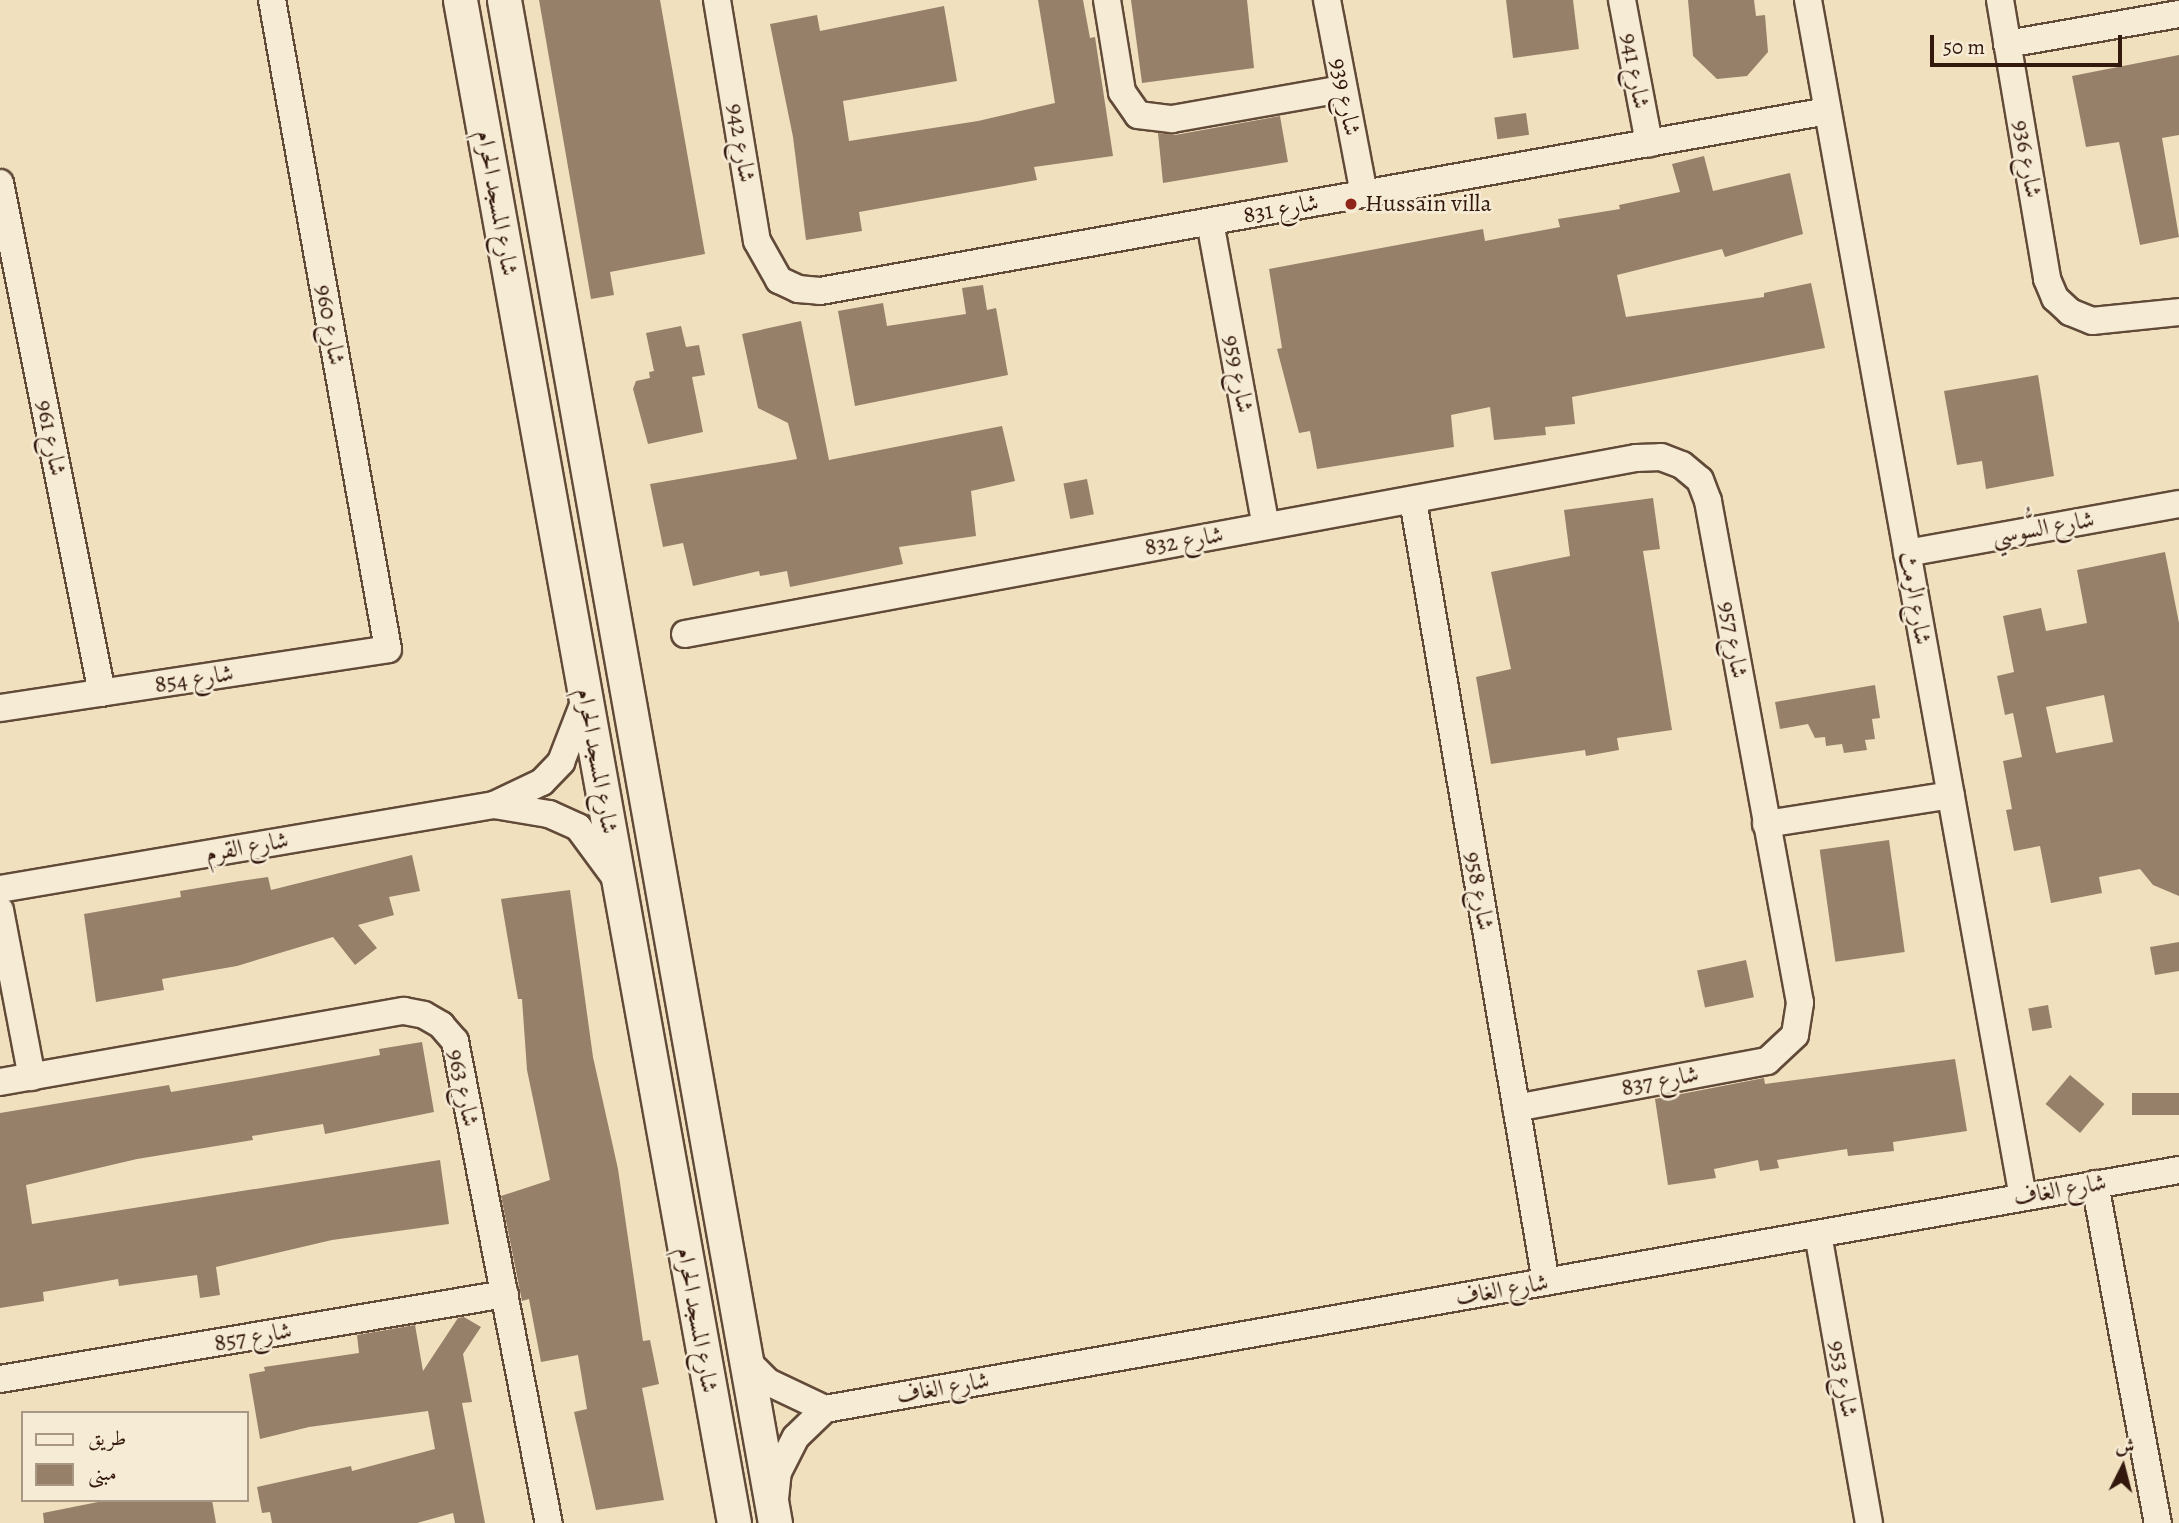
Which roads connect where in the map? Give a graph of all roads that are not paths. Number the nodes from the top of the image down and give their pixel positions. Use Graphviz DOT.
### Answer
graph roads {
  1 [pos="272,0"];
  2 [pos="460,0"];
  3 [pos="504,0"];
  4 [pos="717,0"];
  5 [pos="1107,0"];
  6 [pos="1327,0"];
  7 [pos="1622,0"];
  8 [pos="1808,0"];
  9 [pos="2000,0"];
  10 [pos="2179,14"];
  11 [pos="2007,44"];
  12 [pos="1343,89"];
  13 [pos="1827,111"];
  14 [pos="1648,143"];
  15 [pos="0,183"];
  16 [pos="1364,194"];
  17 [pos="1210,222"];
  18 [pos="6,245"];
  19 [pos="779,280"];
  20 [pos="2179,312"];
  21 [pos="1682,465"];
  22 [pos="1413,500"];
  23 [pos="2179,504"];
  24 [pos="1266,526"];
  25 [pos="1907,553"];
  26 [pos="685,634"];
  27 [pos="388,649"];
  28 [pos="103,693"];
  29 [pos="586,698"];
  30 [pos="0,708"];
  31 [pos="1951,794"];
  32 [pos="494,805"];
  33 [pos="1766,824"];
  34 [pos="620,885"];
  35 [pos="0,890"];
  36 [pos="0,909"];
  37 [pos="1795,1035"];
  38 [pos="32,1077"];
  39 [pos="0,1082"];
  40 [pos="1516,1108"];
  41 [pos="2179,1170"];
  42 [pos="2095,1184"];
  43 [pos="2023,1197"];
  44 [pos="1818,1234"];
  45 [pos="1546,1282"];
  46 [pos="505,1294"];
  47 [pos="746,1360"];
  48 [pos="0,1379"];
  49 [pos="825,1409"];
  50 [pos="774,1518"];
  51 [pos="549,1523"];
  52 [pos="734,1523"];
  53 [pos="1869,1523"];
  54 [pos="2158,1523"];
  1 -- 27 [label="street, شارع 960"];
  2 -- 29 [label="street, شارع المسجد الحرام"];
  3 -- 47 [label="street, شارع المسجد الحرام"];
  4 -- 19 [label="street, شارع 942"];
  5 -- 12 [label="street"];
  6 -- 12 [label="street, شارع 939"];
  7 -- 14 [label="street, شارع 941"];
  8 -- 13 [label="street, شارع الرمث"];
  9 -- 11 [label="street, شارع 936"];
  10 -- 11 [label="street"];
  11 -- 20 [label="street, شارع 936"];
  12 -- 16 [label="street, شارع 939"];
  13 -- 14 [label="street, شارع 831"];
  13 -- 25 [label="street, شارع الرمث"];
  14 -- 16 [label="street, شارع 831"];
  15 -- 18 [label="street, شارع 961"];
  16 -- 17 [label="street, شارع 831"];
  17 -- 19 [label="street, شارع 831"];
  17 -- 24 [label="street, شارع 959"];
  18 -- 28 [label="street, شارع 961"];
  21 -- 22 [label="street, شارع 832"];
  21 -- 33 [label="street, شارع 957"];
  22 -- 24 [label="street, شارع 832"];
  22 -- 40 [label="street, شارع 958"];
  23 -- 25 [label="street, شارع السُّوسي"];
  24 -- 26 [label="street, شارع 832"];
  25 -- 31 [label="street, شارع الرمث"];
  27 -- 28 [label="street, شارع 854"];
  28 -- 30 [label="street, شارع 854"];
  29 -- 32 [label="street, شارع القرم"];
  29 -- 34 [label="street, شارع المسجد الحرام"];
  31 -- 33 [label="street"];
  31 -- 43 [label="street, شارع الرمث"];
  32 -- 34 [label="street, شارع القرم"];
  32 -- 35 [label="street, شارع القرم"];
  33 -- 37 [label="street, شارع 957"];
  34 -- 52 [label="street, شارع المسجد الحرام"];
  36 -- 38 [label="street"];
  37 -- 40 [label="street, شارع 837"];
  38 -- 39 [label="street, شارع 963"];
  38 -- 46 [label="street, شارع 963"];
  40 -- 45 [label="street, شارع 958"];
  41 -- 42 [label="street, شارع الغاف"];
  42 -- 43 [label="street, شارع الغاف"];
  42 -- 54 [label="street"];
  43 -- 44 [label="street, شارع الغاف"];
  44 -- 45 [label="street, شارع الغاف"];
  44 -- 53 [label="street, شارع 953"];
  45 -- 49 [label="street, شارع الغاف"];
  46 -- 48 [label="street, شارع 857"];
  46 -- 51 [label="street, شارع 963"];
  47 -- 49 [label="street"];
  47 -- 50 [label="street, شارع المسجد الحرام"];
  49 -- 50 [label="street"];
}
